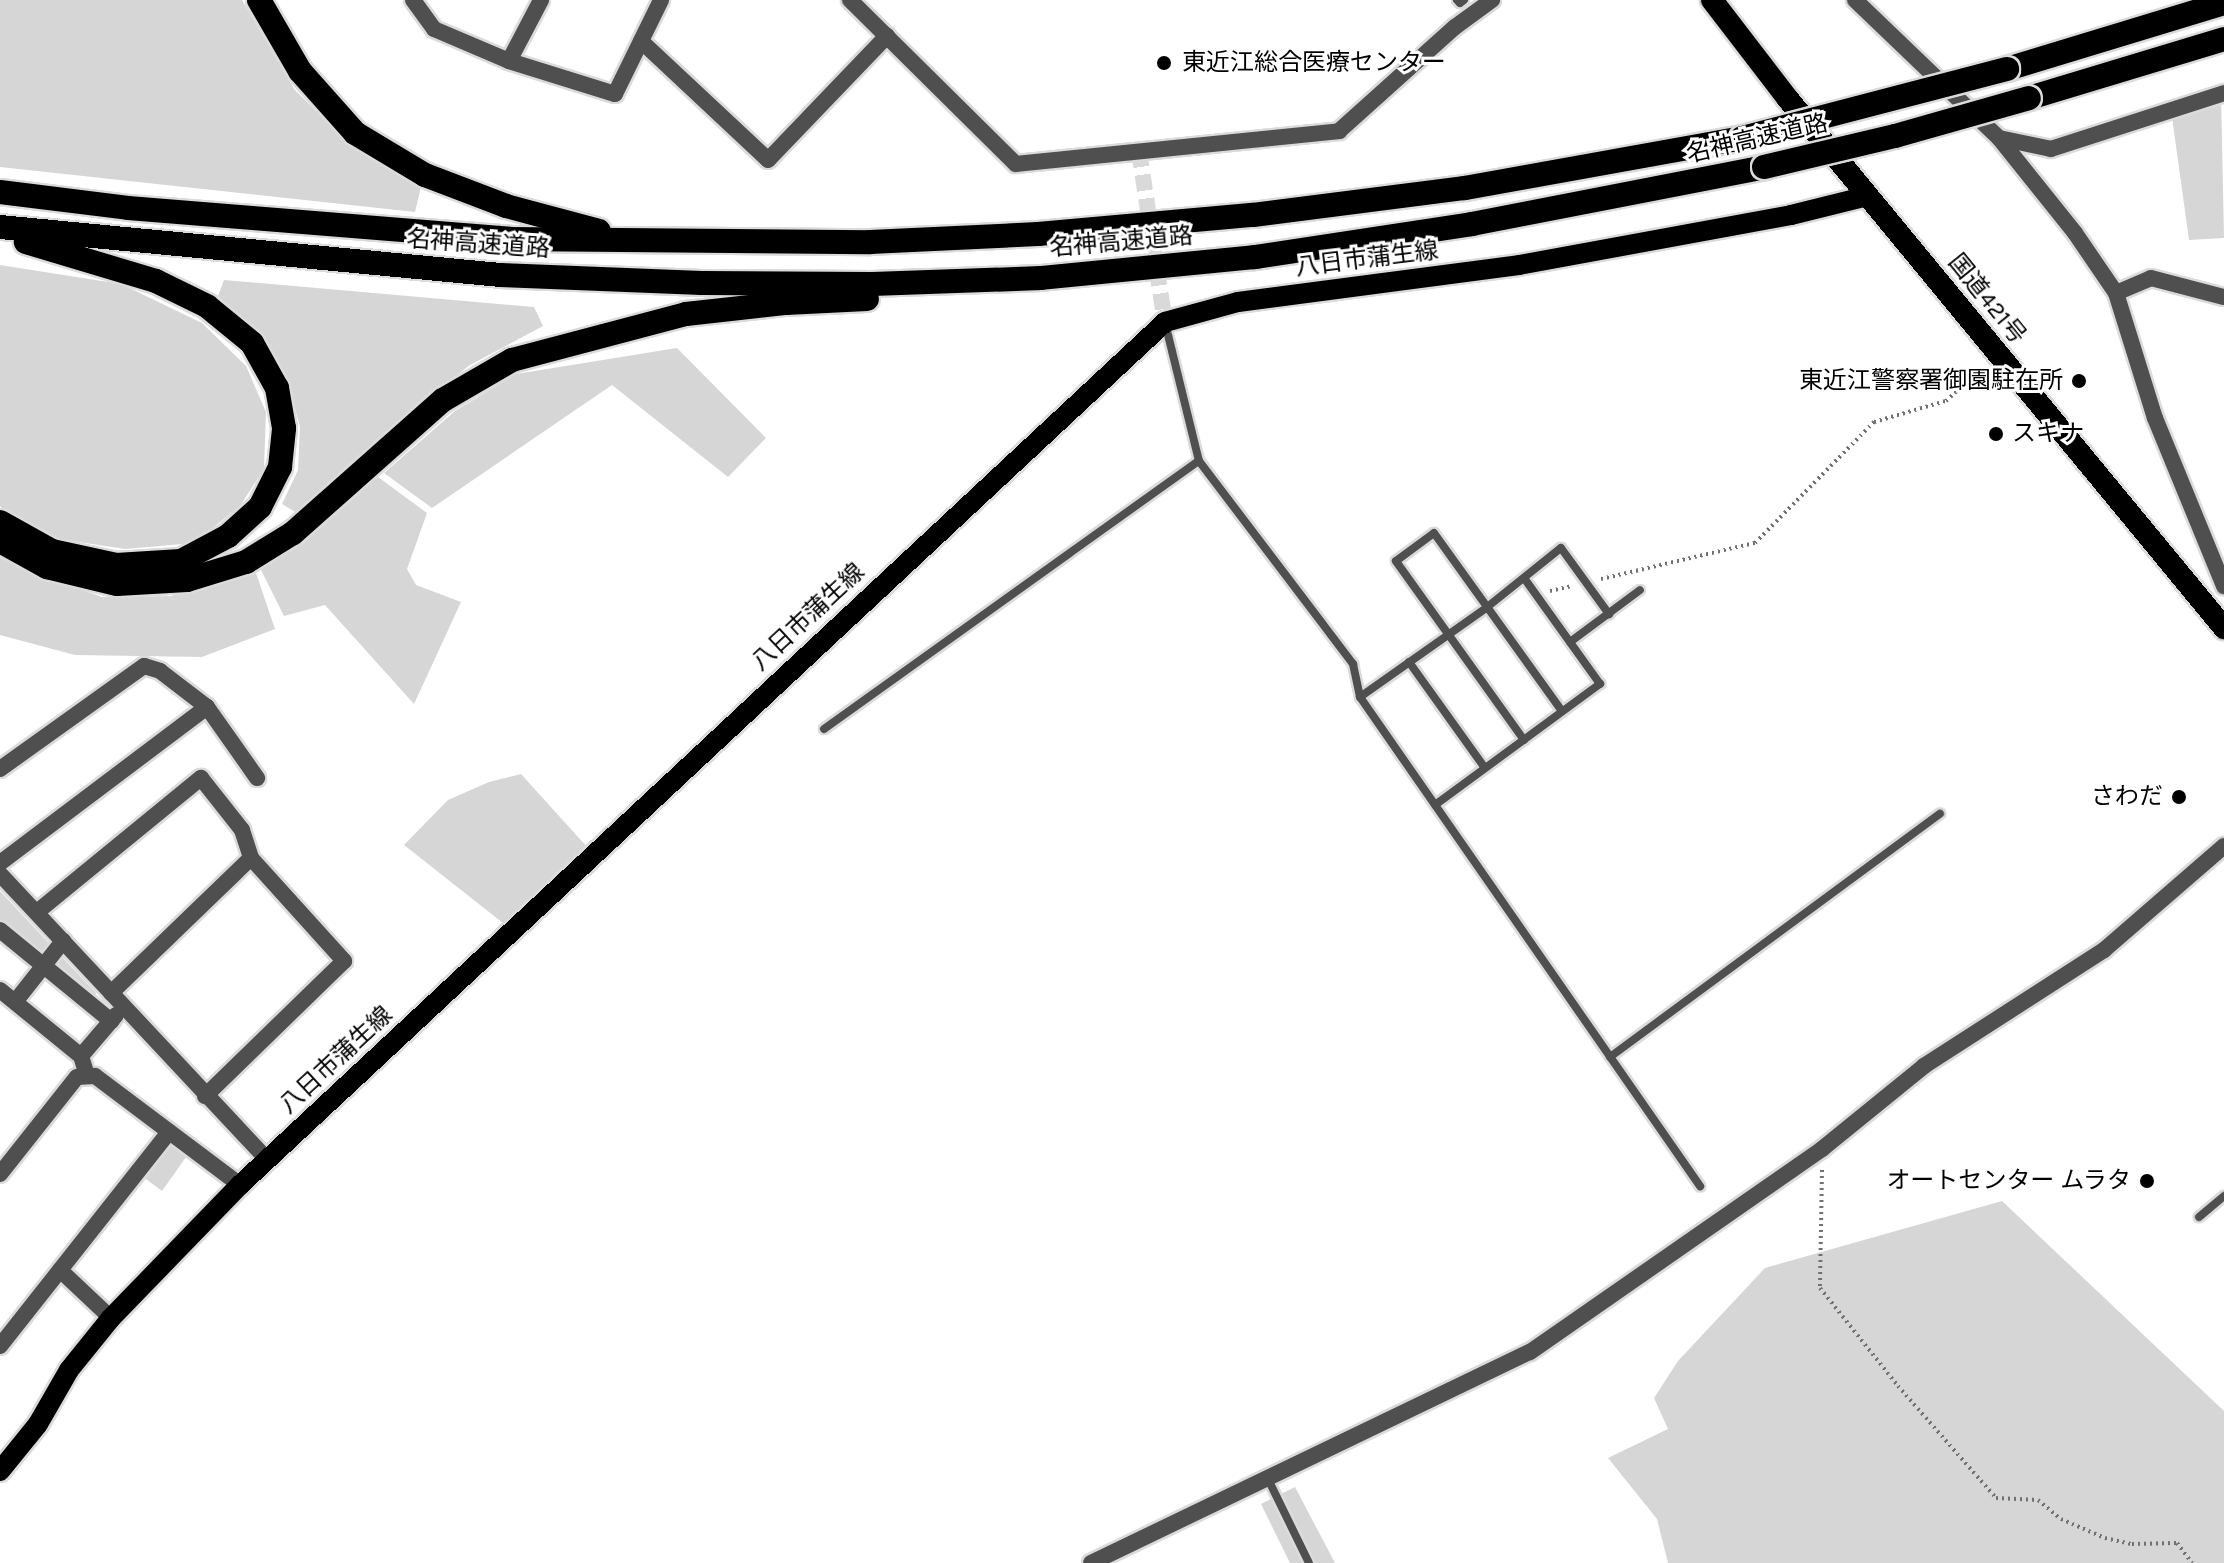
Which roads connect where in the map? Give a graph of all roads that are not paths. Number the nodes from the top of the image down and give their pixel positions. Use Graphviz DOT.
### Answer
graph roads {
  1 [pos="259,0"];
  2 [pos="413,0"];
  3 [pos="541,0"];
  4 [pos="661,0"];
  5 [pos="850,0"];
  6 [pos="1457,0"];
  7 [pos="1464,0"];
  8 [pos="1492,0"];
  9 [pos="1712,0"];
  10 [pos="1855,0"];
  11 [pos="2224,3"];
  12 [pos="887,36"];
  13 [pos="2224,39"];
  14 [pos="641,41"];
  15 [pos="509,61"];
  16 [pos="2224,93"];
  17 [pos="1999,138"];
  18 [pos="0,192"];
  19 [pos="1868,196"];
  20 [pos="0,227"];
  21 [pos="0,234"];
  22 [pos="647,242"];
  23 [pos="1255,257"];
  24 [pos="2116,293"];
  25 [pos="2224,297"];
  26 [pos="1165,322"];
  27 [pos="1199,461"];
  28 [pos="0,522"];
  29 [pos="0,541"];
  30 [pos="1524,578"];
  31 [pos="2224,586"];
  32 [pos="1640,590"];
  33 [pos="1486,608"];
  34 [pos="1609,614"];
  35 [pos="2224,628"];
  36 [pos="1449,634"];
  37 [pos="1570,642"];
  38 [pos="1409,662"];
  39 [pos="1360,697"];
  40 [pos="207,707"];
  41 [pos="1562,711"];
  42 [pos="824,729"];
  43 [pos="1524,740"];
  44 [pos="1485,768"];
  45 [pos="0,769"];
  46 [pos="257,778"];
  47 [pos="1435,805"];
  48 [pos="1940,814"];
  49 [pos="2224,846"];
  50 [pos="251,858"];
  51 [pos="0,863"];
  52 [pos="2,881"];
  53 [pos="37,912"];
  54 [pos="0,930"];
  55 [pos="63,941"];
  56 [pos="44,966"];
  57 [pos="0,990"];
  58 [pos="111,993"];
  59 [pos="15,1002"];
  60 [pos="123,1006"];
  61 [pos="111,1021"];
  62 [pos="81,1056"];
  63 [pos="1610,1057"];
  64 [pos="87,1076"];
  65 [pos="205,1096"];
  66 [pos="169,1132"];
  67 [pos="268,1160"];
  68 [pos="0,1174"];
  69 [pos="240,1185"];
  70 [pos="1700,1186"];
  71 [pos="2224,1196"];
  72 [pos="2199,1217"];
  73 [pos="60,1270"];
  74 [pos="111,1318"];
  75 [pos="0,1346"];
  76 [pos="0,1471"];
  77 [pos="1268,1479"];
  78 [pos="1091,1563"];
  79 [pos="1309,1563"];
  1 -- 22 [label="highway"];
  2 -- 15 [label="street"];
  3 -- 15 [label="street"];
  4 -- 14 [label="street"];
  5 -- 12 [label="street"];
  6 -- 7 [label="lane"];
  8 -- 12 [label="street"];
  9 -- 19 [label="highway, 国道421号"];
  10 -- 17 [label="street"];
  11 -- 22 [label="highway, 名神高速道路, bridge"];
  12 -- 14 [label="street"];
  13 -- 23 [label="highway, 名神高速道路, bridge"];
  14 -- 15 [label="street"];
  16 -- 17 [label="street"];
  17 -- 24 [label="street"];
  18 -- 22 [label="highway, 名神高速道路"];
  19 -- 26 [label="main road, 八日市蒲生線"];
  19 -- 35 [label="highway, 国道421号"];
  20 -- 23 [label="highway, 名神高速道路"];
  21 -- 28 [label="highway"];
  23 -- 29 [label="highway"];
  24 -- 25 [label="street"];
  24 -- 31 [label="street"];
  26 -- 27 [label="lane"];
  26 -- 67 [label="main road, 八日市蒲生線"];
  27 -- 39 [label="lane"];
  27 -- 42 [label="lane"];
  30 -- 33 [label="lane"];
  30 -- 34 [label="lane"];
  30 -- 37 [label="lane"];
  32 -- 34 [label="lane"];
  33 -- 36 [label="lane"];
  33 -- 36 [label="lane"];
  33 -- 41 [label="lane"];
  34 -- 37 [label="lane"];
  36 -- 38 [label="lane"];
  36 -- 43 [label="lane"];
  37 -- 41 [label="lane"];
  38 -- 39 [label="lane"];
  38 -- 44 [label="lane"];
  39 -- 47 [label="lane"];
  40 -- 45 [label="street"];
  40 -- 46 [label="street"];
  40 -- 51 [label="street"];
  41 -- 43 [label="lane"];
  43 -- 44 [label="lane"];
  44 -- 47 [label="lane"];
  47 -- 63 [label="lane"];
  48 -- 63 [label="lane"];
  49 -- 77 [label="street"];
  50 -- 53 [label="street"];
  50 -- 58 [label="street"];
  50 -- 65 [label="street"];
  52 -- 53 [label="street"];
  53 -- 55 [label="street"];
  54 -- 56 [label="street"];
  55 -- 56 [label="street"];
  55 -- 58 [label="street"];
  56 -- 59 [label="street"];
  56 -- 61 [label="street"];
  57 -- 59 [label="street"];
  58 -- 60 [label="street"];
  59 -- 62 [label="street"];
  60 -- 61 [label="street"];
  60 -- 65 [label="street"];
  61 -- 62 [label="street"];
  62 -- 64 [label="street"];
  63 -- 70 [label="lane"];
  64 -- 66 [label="street"];
  64 -- 68 [label="street"];
  65 -- 67 [label="street"];
  66 -- 69 [label="street"];
  66 -- 73 [label="street"];
  67 -- 69 [label="main road, 八日市蒲生線"];
  69 -- 74 [label="main road, 八日市蒲生線"];
  71 -- 72 [label="lane"];
  73 -- 74 [label="street"];
  73 -- 75 [label="street"];
  74 -- 76 [label="main road, 八日市蒲生線"];
  77 -- 78 [label="street"];
  77 -- 79 [label="lane"];
}
